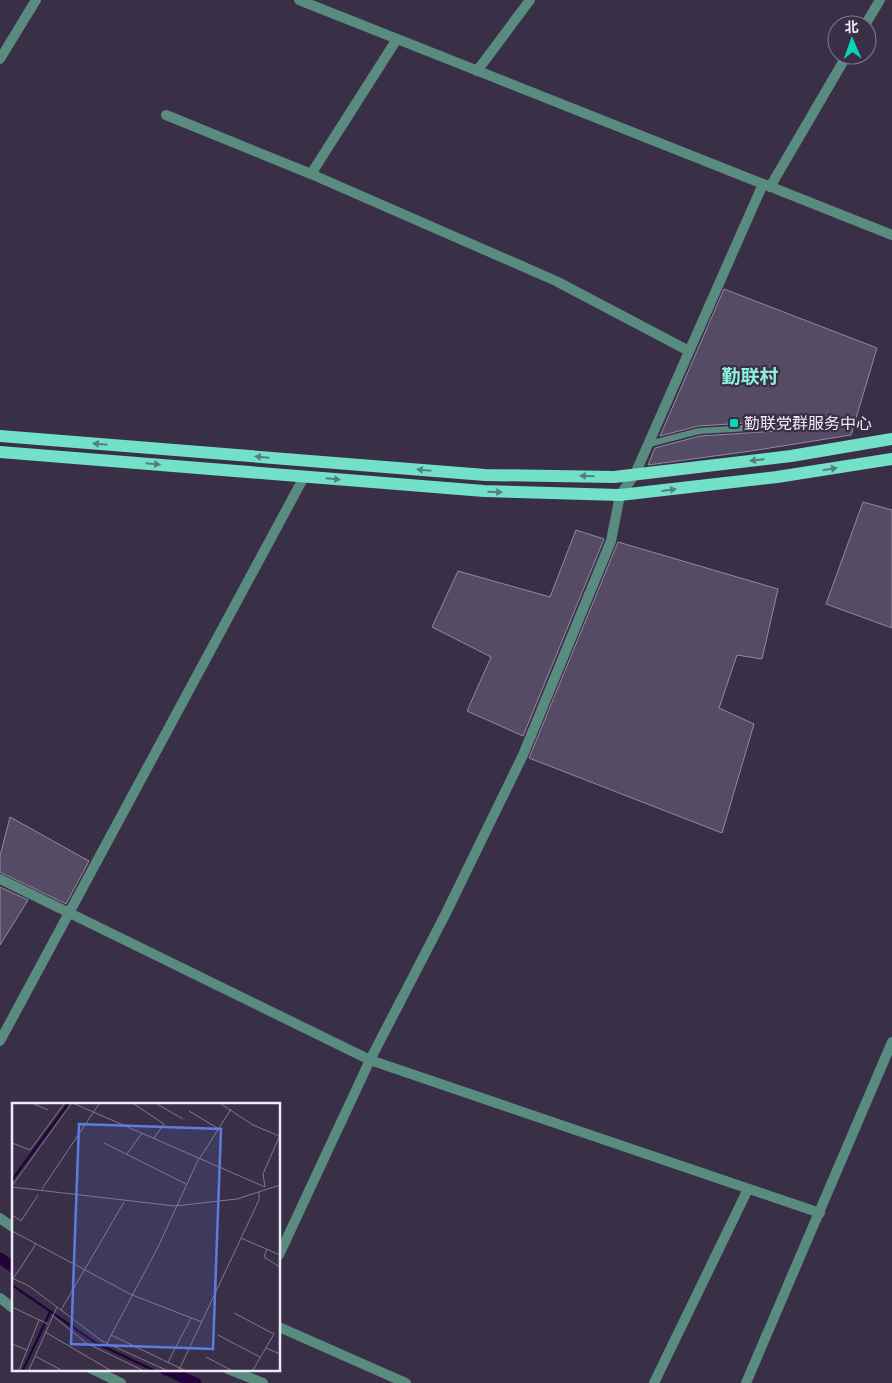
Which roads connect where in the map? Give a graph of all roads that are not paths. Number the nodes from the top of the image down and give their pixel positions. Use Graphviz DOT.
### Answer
graph roads {
  1 [pos="36,0"];
  2 [pos="299,0"];
  3 [pos="530,0"];
  4 [pos="879,0"];
  5 [pos="871,15"];
  6 [pos="397,39"];
  7 [pos="0,59"];
  8 [pos="841,65"];
  9 [pos="477,71"];
  10 [pos="166,115"];
  11 [pos="311,174"];
  12 [pos="766,186"];
  13 [pos="892,235"];
  14 [pos="689,351"];
  15 [pos="778,426"];
  16 [pos="0,436"];
  17 [pos="892,439"];
  18 [pos="649,444"];
  19 [pos="0,452"];
  20 [pos="892,459"];
  21 [pos="635,474"];
  22 [pos="304,477"];
  23 [pos="620,495"];
  24 [pos="0,879"];
  25 [pos="69,913"];
  26 [pos="0,1041"];
  27 [pos="892,1042"];
  28 [pos="370,1060"];
  29 [pos="748,1189"];
  30 [pos="820,1213"];
  31 [pos="0,1218"];
  32 [pos="12,1227"];
  33 [pos="280,1253"];
  34 [pos="0,1298"];
  35 [pos="12,1307"];
  36 [pos="280,1327"];
  37 [pos="94,1370"];
  38 [pos="230,1370"];
  39 [pos="121,1383"];
  40 [pos="263,1383"];
  41 [pos="406,1383"];
  42 [pos="654,1383"];
  43 [pos="746,1383"];
  1 -- 7 [label="street"];
  2 -- 6 [label="street"];
  3 -- 9 [label="street"];
  4 -- 5 [label="street"];
  6 -- 9 [label="street"];
  6 -- 11 [label="street"];
  8 -- 12 [label="street"];
  9 -- 12 [label="street"];
  10 -- 11 [label="street"];
  11 -- 14 [label="street"];
  12 -- 13 [label="street"];
  12 -- 14 [label="street"];
  14 -- 18 [label="street"];
  15 -- 18 [label="lane"];
  21 -- 16 [label="main road, one-way"];
  17 -- 21 [label="main road, one-way"];
  18 -- 21 [label="street"];
  19 -- 22 [label="main road, one-way"];
  23 -- 20 [label="main road, one-way"];
  21 -- 23 [label="street"];
  22 -- 23 [label="main road, one-way"];
  22 -- 25 [label="street"];
  23 -- 28 [label="street"];
  24 -- 25 [label="street"];
  25 -- 26 [label="street"];
  25 -- 28 [label="street"];
  27 -- 30 [label="street"];
  28 -- 29 [label="street"];
  28 -- 33 [label="street"];
  29 -- 30 [label="street"];
  29 -- 42 [label="street"];
  30 -- 43 [label="street"];
  31 -- 32 [label="street"];
  34 -- 35 [label="street"];
  36 -- 41 [label="street"];
  37 -- 39 [label="street"];
  38 -- 40 [label="street"];
}
